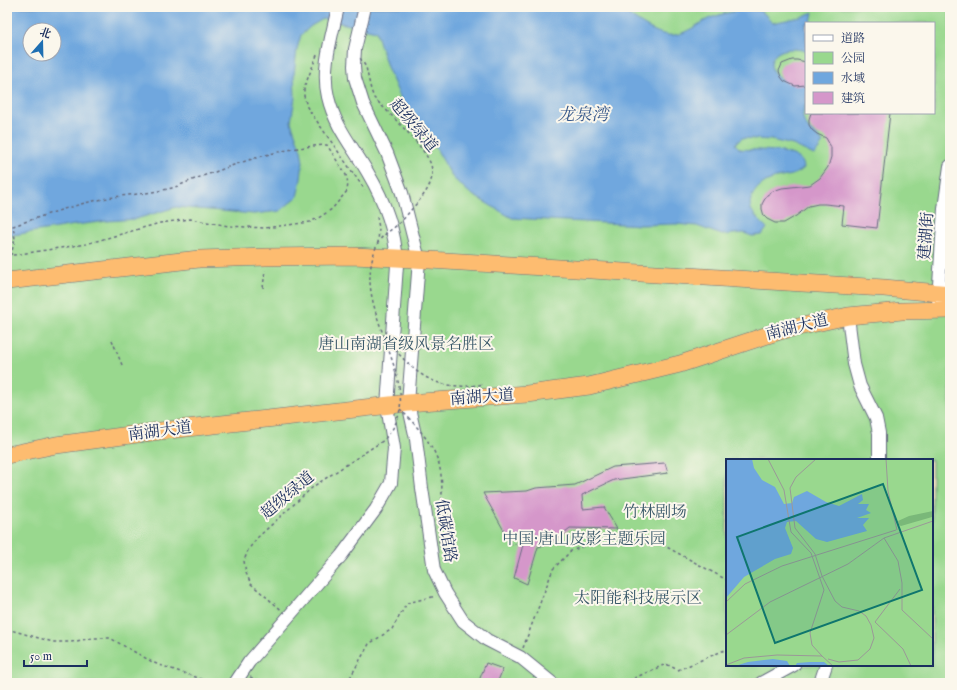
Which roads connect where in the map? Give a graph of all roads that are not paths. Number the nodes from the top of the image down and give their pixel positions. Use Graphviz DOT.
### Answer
graph roads {
  1 [pos="338,7"];
  2 [pos="365,7"];
  3 [pos="950,166"];
  4 [pos="397,258"];
  5 [pos="419,260"];
  6 [pos="7,281"];
  7 [pos="944,302"];
  8 [pos="848,316"];
  9 [pos="398,406"];
  10 [pos="7,455"];
  11 [pos="879,459"];
  12 [pos="792,666"];
  13 [pos="826,666"];
  14 [pos="238,678"];
  15 [pos="552,683"];
  16 [pos="761,683"];
  17 [pos="820,683"];
  1 -- 4 [label="street"];
  2 -- 5 [label="street"];
  3 -- 7 [label="street, 建湖街"];
  4 -- 5 [label="highway"];
  4 -- 6 [label="highway"];
  4 -- 9 [label="street"];
  5 -- 7 [label="highway"];
  5 -- 9 [label="street"];
  7 -- 8 [label="highway, 南湖大道"];
  8 -- 9 [label="highway, 南湖大道"];
  8 -- 11 [label="street"];
  9 -- 10 [label="highway, 南湖大道"];
  9 -- 14 [label="street"];
  9 -- 15 [label="street, 低碳馆路"];
  12 -- 16 [label="street"];
  13 -- 17 [label="street"];
}
